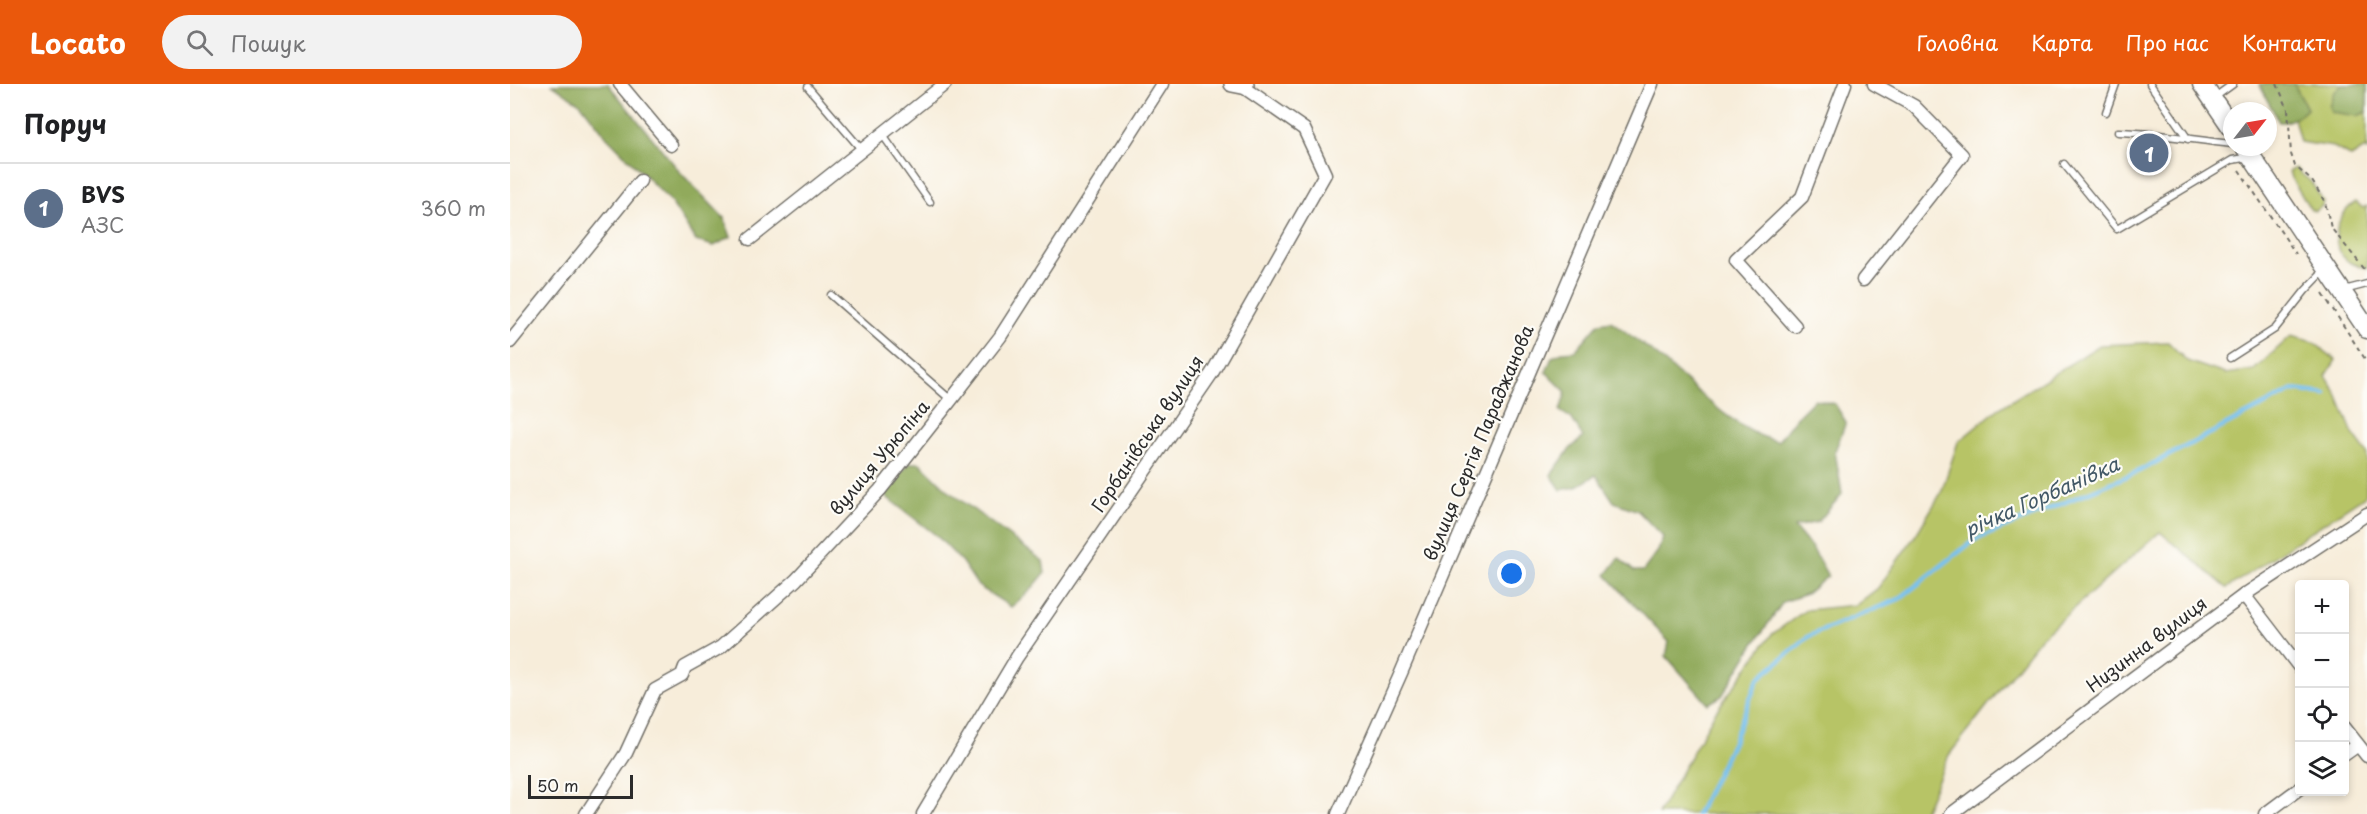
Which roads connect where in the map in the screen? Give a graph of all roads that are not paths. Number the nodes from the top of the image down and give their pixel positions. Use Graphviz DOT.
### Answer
graph roads {
  1 [pos="620,84"];
  2 [pos="945,84"];
  3 [pos="1162,84"];
  4 [pos="1652,84"];
  5 [pos="1845,84"];
  6 [pos="1874,84"];
  7 [pos="2116,84"];
  8 [pos="2150,84"];
  9 [pos="2233,84"];
  10 [pos="1240,85"];
  11 [pos="808,87"];
  12 [pos="2207,91"];
  13 [pos="2106,112"];
  14 [pos="2223,115"];
  15 [pos="2118,132"];
  16 [pos="881,133"];
  17 [pos="2188,139"];
  18 [pos="2223,143"];
  19 [pos="671,145"];
  20 [pos="861,149"];
  21 [pos="2240,156"];
  22 [pos="2244,156"];
  23 [pos="2064,164"];
  24 [pos="640,181"];
  25 [pos="930,202"];
  26 [pos="750,239"];
  27 [pos="2320,275"];
  28 [pos="1863,280"];
  29 [pos="2367,284"];
  30 [pos="2342,291"];
  31 [pos="831,296"];
  32 [pos="1795,326"];
  33 [pos="2367,329"];
  34 [pos="510,342"];
  35 [pos="2230,358"];
  36 [pos="951,400"];
  37 [pos="2367,514"];
  38 [pos="2244,595"];
  39 [pos="2295,661"];
  40 [pos="2349,733"];
  41 [pos="2358,745"];
  42 [pos="2349,751"];
  43 [pos="2367,756"];
  44 [pos="2295,792"];
  45 [pos="1952,813"];
  46 [pos="586,814"];
  47 [pos="923,814"];
  48 [pos="1338,814"];
  49 [pos="2265,814"];
  1 -- 19 [label="street"];
  2 -- 16 [label="street"];
  3 -- 36 [label="street, вулиця Урюпіна"];
  4 -- 48 [label="street, вулиця Сергія Параджанова"];
  5 -- 32 [label="street"];
  6 -- 28 [label="street"];
  7 -- 13 [label="lane"];
  8 -- 17 [label="lane"];
  9 -- 12 [label="lane"];
  10 -- 47 [label="street, Горбанівська вулиця"];
  11 -- 20 [label="lane"];
  12 -- 14 [label="main road"];
  15 -- 17 [label="lane"];
  16 -- 20 [label="street"];
  16 -- 25 [label="lane"];
  17 -- 18 [label="lane"];
  20 -- 26 [label="street"];
  21 -- 23 [label="lane"];
  22 -- 27 [label="main road"];
  24 -- 34 [label="street"];
  27 -- 30 [label="main road"];
  27 -- 35 [label="lane"];
  29 -- 30 [label="lane"];
  30 -- 33 [label="main road"];
  31 -- 36 [label="lane"];
  36 -- 46 [label="street, вулиця Урюпіна"];
  37 -- 38 [label="street, Низинна вулиця"];
  38 -- 39 [label="street"];
  38 -- 45 [label="street, Низинна вулиця"];
  40 -- 41 [label="street"];
  41 -- 42 [label="street"];
  41 -- 43 [label="street"];
  44 -- 49 [label="street"];
}
